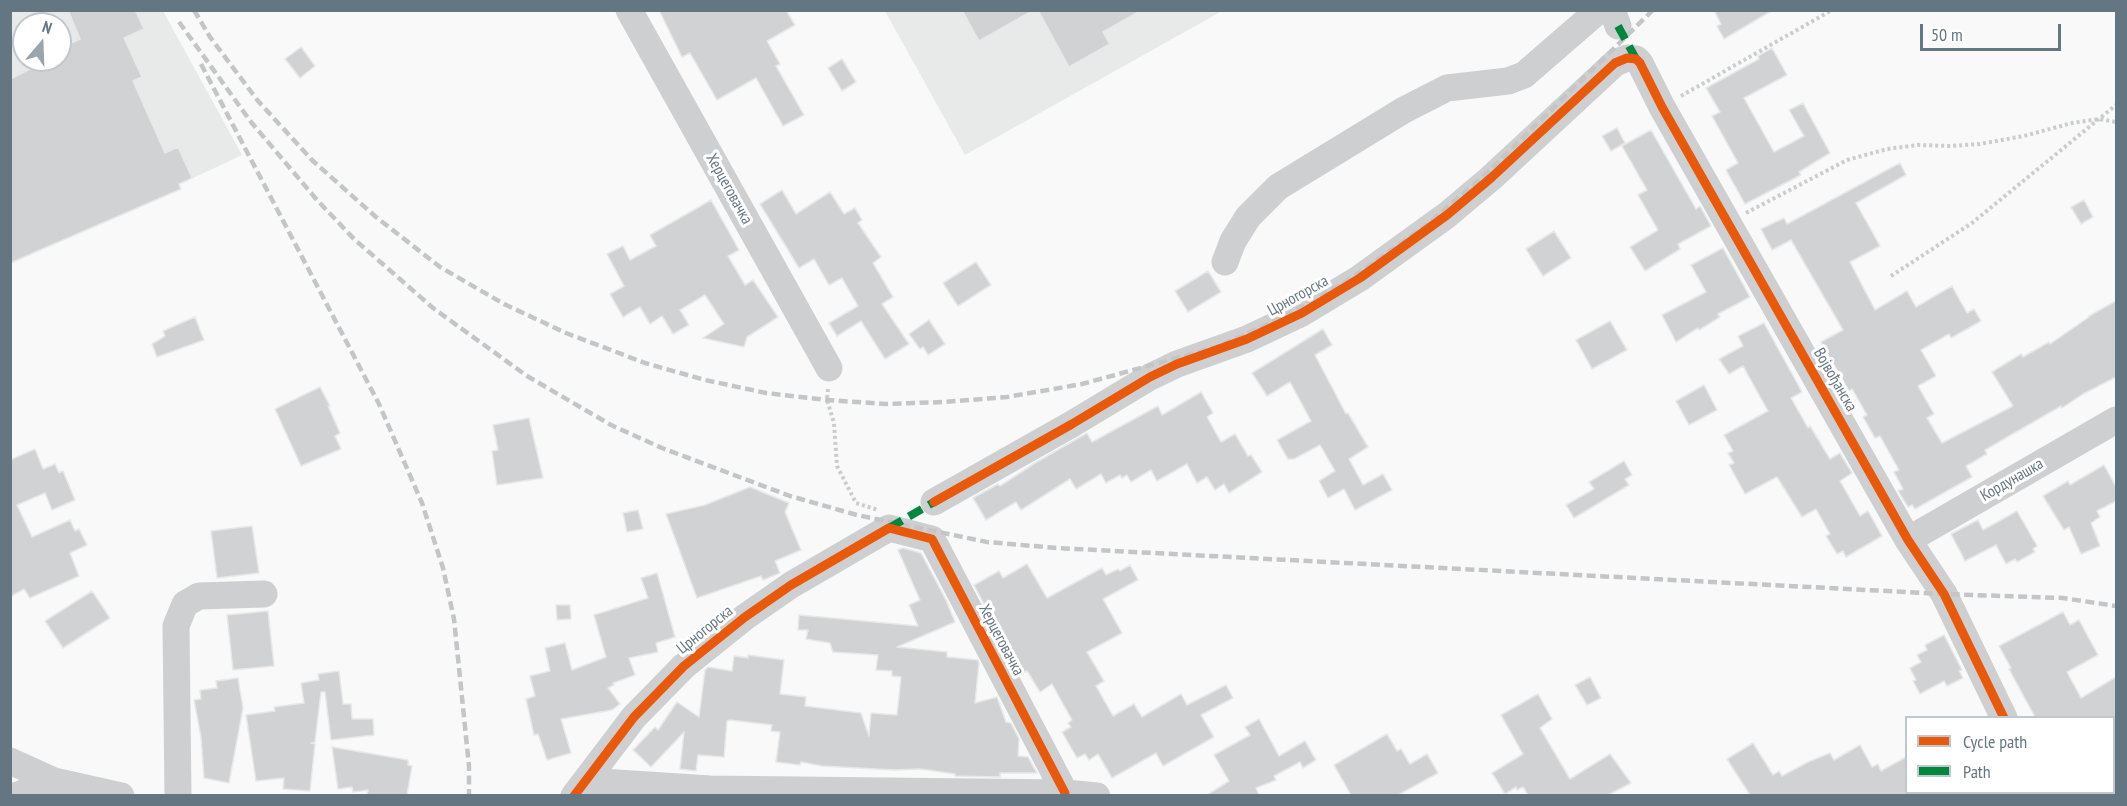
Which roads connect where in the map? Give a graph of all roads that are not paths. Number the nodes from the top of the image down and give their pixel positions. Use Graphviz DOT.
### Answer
graph roads {
  1 [pos="629,10"];
  2 [pos="1610,16"];
  3 [pos="1636,59"];
  4 [pos="1225,262"];
  5 [pos="829,368"];
  6 [pos="2116,420"];
  7 [pos="934,501"];
  8 [pos="888,520"];
  9 [pos="1908,540"];
  10 [pos="264,594"];
  11 [pos="2004,716"];
  12 [pos="10,761"];
  13 [pos="54,781"];
  14 [pos="580,788"];
  15 [pos="1065,793"];
  16 [pos="15,795"];
  17 [pos="121,795"];
  18 [pos="178,795"];
  19 [pos="1097,795"];
  1 -- 5 [label="street, Херцеговачка"];
  2 -- 4 [label="street"];
  3 -- 7 [label="street, Црногорска"];
  3 -- 9 [label="street, Војвођанска"];
  6 -- 9 [label="street, Кордунашка"];
  8 -- 14 [label="street, Црногорска"];
  8 -- 15 [label="street, Херцеговачка"];
  9 -- 11 [label="street, Војвођанска"];
  10 -- 18 [label="street"];
  12 -- 13 [label="street"];
  13 -- 16 [label="street"];
  13 -- 17 [label="street"];
  14 -- 15 [label="street"];
  15 -- 19 [label="street"];
}
